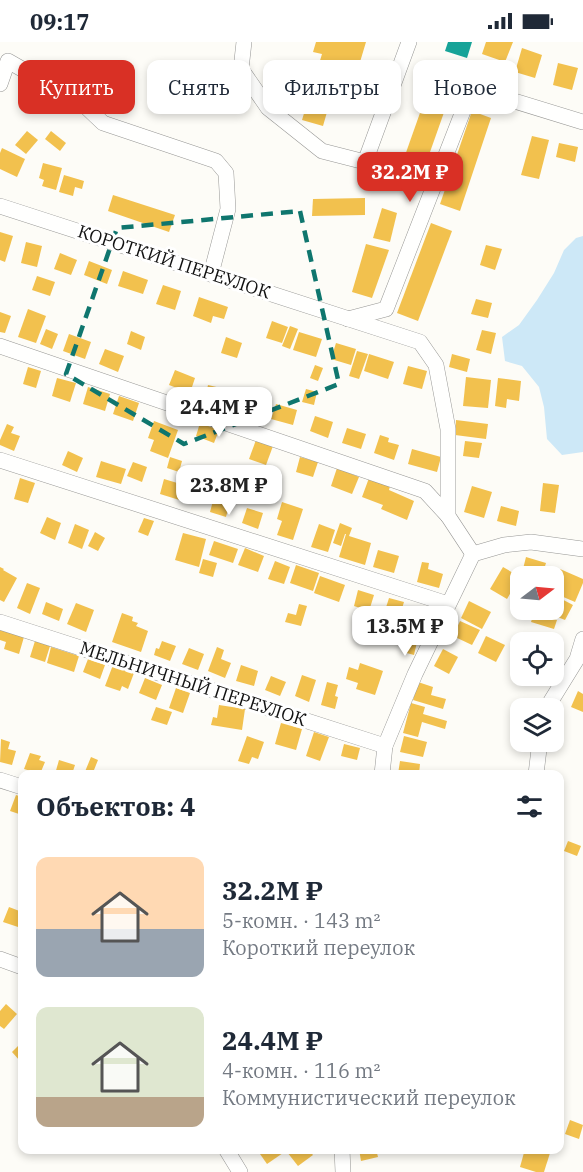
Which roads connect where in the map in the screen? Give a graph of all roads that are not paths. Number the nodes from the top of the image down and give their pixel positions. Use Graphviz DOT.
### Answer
graph roads {
  1 [pos="244,42"];
  2 [pos="409,42"];
  3 [pos="0,84"];
  4 [pos="583,122"];
  5 [pos="0,206"];
  6 [pos="211,274"];
  7 [pos="348,319"];
  8 [pos="0,346"];
  9 [pos="0,460"];
  10 [pos="448,516"];
  11 [pos="583,549"];
  12 [pos="473,554"];
  13 [pos="448,604"];
  14 [pos="0,622"];
  15 [pos="583,639"];
  16 [pos="554,698"];
  17 [pos="385,746"];
  18 [pos="539,752"];
  19 [pos="381,770"];
  20 [pos="536,770"];
  21 [pos="0,780"];
  22 [pos="18,786"];
  23 [pos="0,959"];
  24 [pos="18,966"];
  25 [pos="229,1154"];
  26 [pos="342,1154"];
  27 [pos="240,1172"];
  28 [pos="344,1172"];
  1 -- 2 [label="street"];
  3 -- 6 [label="street"];
  4 -- 7 [label="street"];
  5 -- 6 [label="street, КОРОТКИЙ ПЕРЕУЛОК"];
  6 -- 7 [label="street, КОРОТКИЙ ПЕРЕУЛОК"];
  7 -- 10 [label="street, КОРОТКИЙ ПЕРЕУЛОК"];
  8 -- 10 [label="street"];
  9 -- 13 [label="street"];
  10 -- 12 [label="street"];
  11 -- 12 [label="street"];
  12 -- 13 [label="street"];
  13 -- 17 [label="street"];
  14 -- 17 [label="street, МЕЛЬНИЧНЫЙ ПЕРЕУЛОК"];
  15 -- 16 [label="street"];
  17 -- 19 [label="street"];
  18 -- 20 [label="street"];
  21 -- 22 [label="street"];
  23 -- 24 [label="street"];
  25 -- 27 [label="street"];
  26 -- 28 [label="street"];
}
